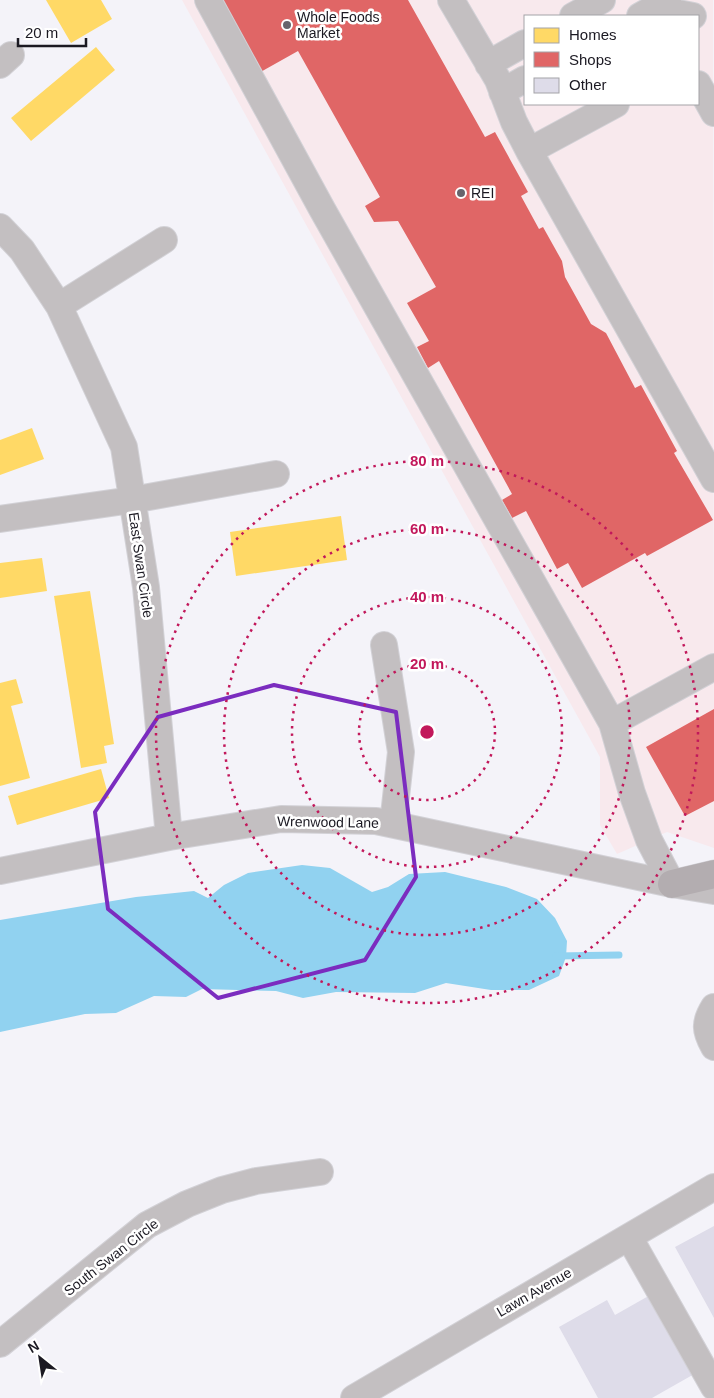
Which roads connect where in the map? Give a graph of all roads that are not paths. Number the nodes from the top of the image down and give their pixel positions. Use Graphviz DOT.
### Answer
graph roads {
  1 [pos="208,0"];
  2 [pos="451,0"];
  3 [pos="602,0"];
  4 [pos="668,0"];
  5 [pos="575,15"];
  6 [pos="642,15"];
  7 [pos="667,15"];
  8 [pos="687,15"];
  9 [pos="699,17"];
  10 [pos="714,20"];
  11 [pos="524,44"];
  12 [pos="488,64"];
  13 [pos="524,80"];
  14 [pos="699,86"];
  15 [pos="502,92"];
  16 [pos="614,105"];
  17 [pos="714,113"];
  18 [pos="528,151"];
  19 [pos="0,227"];
  20 [pos="164,240"];
  21 [pos="59,306"];
  22 [pos="276,474"];
  23 [pos="714,479"];
  24 [pos="132,500"];
  25 [pos="0,519"];
  26 [pos="384,645"];
  27 [pos="714,667"];
  28 [pos="612,723"];
  29 [pos="393,824"];
  30 [pos="169,837"];
  31 [pos="0,871"];
  32 [pos="714,874"];
  33 [pos="672,884"];
  34 [pos="714,891"];
  35 [pos="714,1007"];
  36 [pos="714,1047"];
  37 [pos="320,1172"];
  38 [pos="714,1187"];
  39 [pos="628,1237"];
  40 [pos="0,1344"];
  41 [pos="714,1387"];
  42 [pos="354,1398"];
  1 -- 28 [label="street"];
  2 -- 12 [label="street"];
  3 -- 5 [label="street"];
  4 -- 6 [label="street"];
  7 -- 8 [label="street"];
  9 -- 10 [label="street"];
  11 -- 12 [label="street"];
  12 -- 15 [label="street"];
  13 -- 15 [label="street"];
  14 -- 17 [label="street"];
  15 -- 18 [label="street"];
  16 -- 18 [label="street"];
  18 -- 23 [label="street"];
  19 -- 21 [label="street, East Swan Circle"];
  20 -- 21 [label="street"];
  21 -- 24 [label="street, East Swan Circle"];
  22 -- 24 [label="street"];
  24 -- 25 [label="street"];
  24 -- 30 [label="street, East Swan Circle"];
  26 -- 29 [label="street"];
  27 -- 28 [label="street"];
  28 -- 33 [label="street"];
  29 -- 30 [label="street, Wrenwood Lane"];
  29 -- 33 [label="street, Wrenwood Lane"];
  30 -- 31 [label="street, Wrenwood Lane"];
  32 -- 33 [label="main road"];
  33 -- 34 [label="street, Wrenwood Lane"];
  35 -- 36 [label="street"];
  37 -- 40 [label="street, South Swan Circle"];
  38 -- 39 [label="street, Lawn Avenue"];
  39 -- 41 [label="street"];
  39 -- 42 [label="street, Lawn Avenue"];
}
